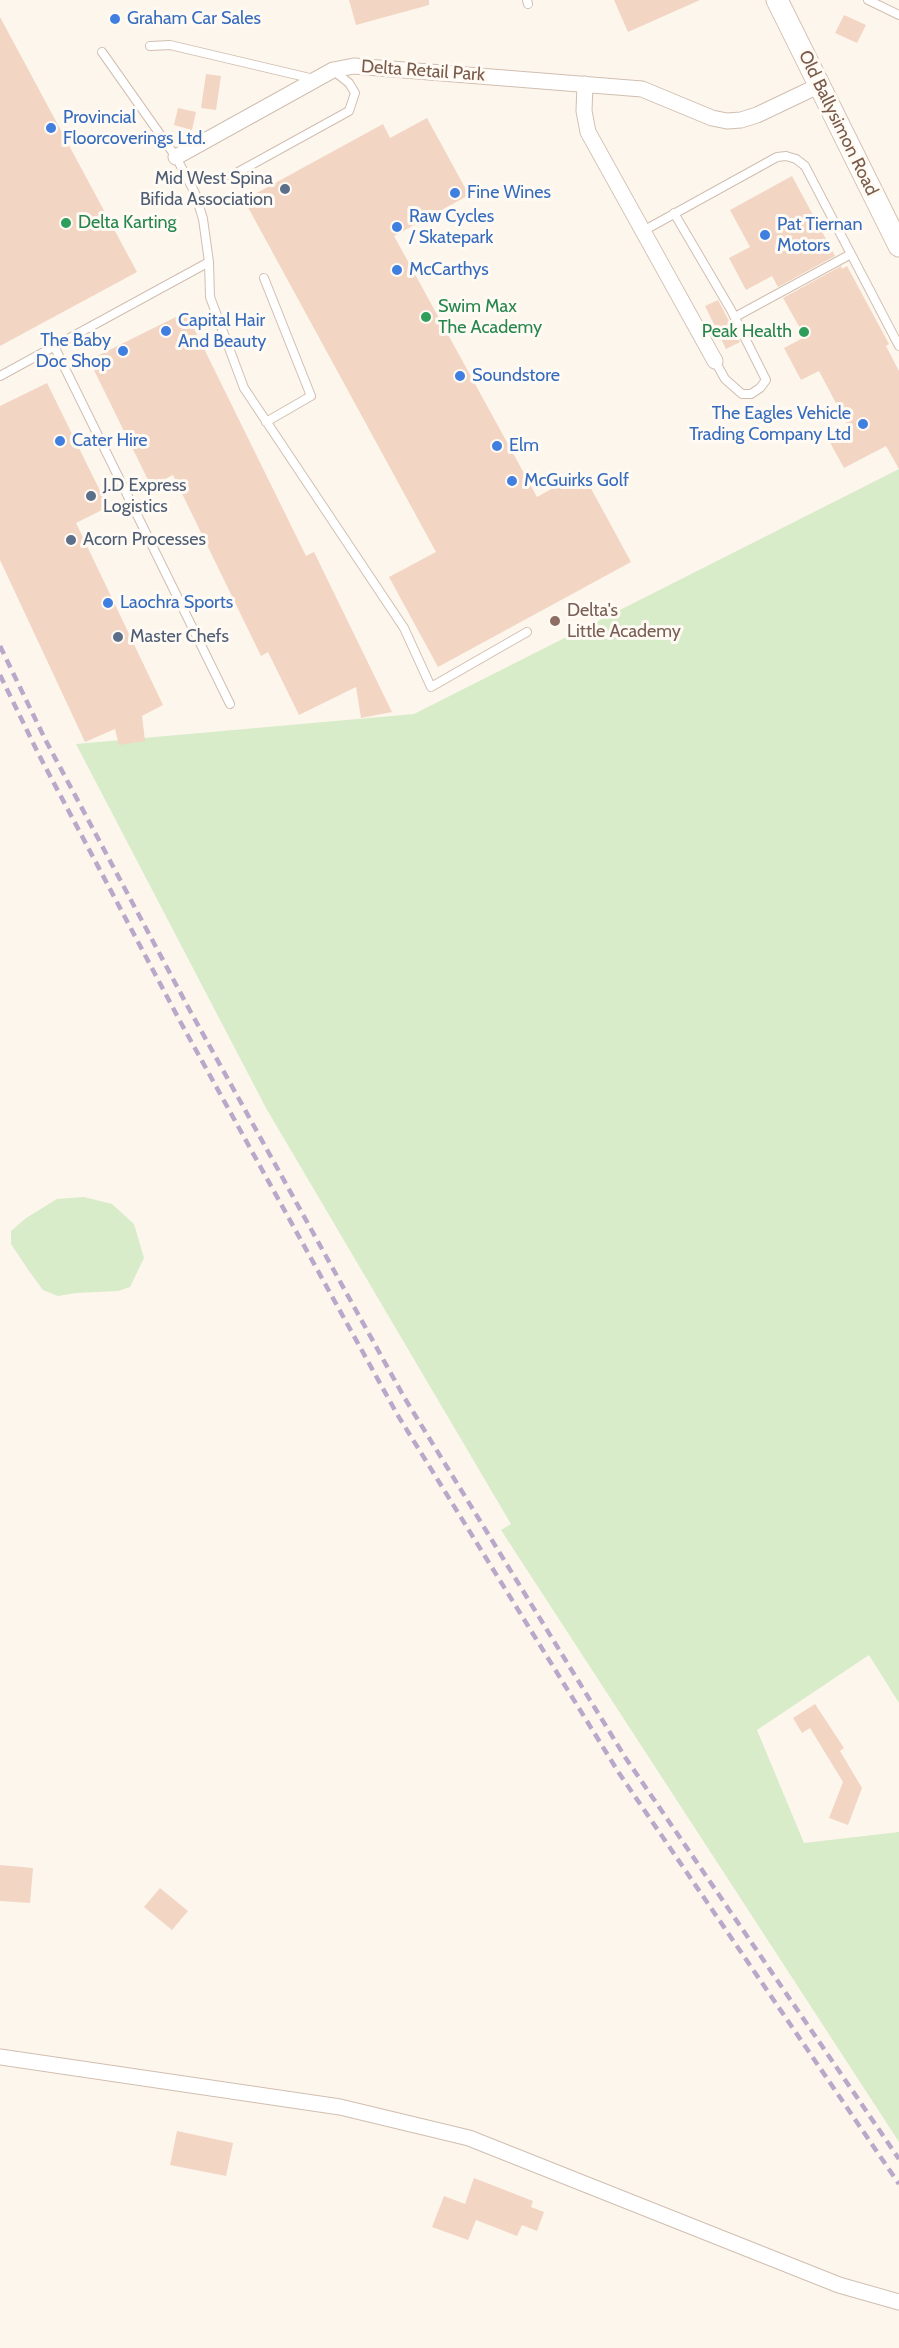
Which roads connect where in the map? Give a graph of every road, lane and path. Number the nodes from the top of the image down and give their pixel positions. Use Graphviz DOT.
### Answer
graph roads {
  1 [pos="777,0"];
  2 [pos="868,0"];
  3 [pos="899,15"];
  4 [pos="150,46"];
  5 [pos="102,52"];
  6 [pos="333,70"];
  7 [pos="316,79"];
  8 [pos="585,84"];
  9 [pos="820,85"];
  10 [pos="176,158"];
  11 [pos="231,176"];
  12 [pos="674,213"];
  13 [pos="643,231"];
  14 [pos="899,246"];
  15 [pos="851,254"];
  16 [pos="209,262"];
  17 [pos="264,278"];
  18 [pos="735,317"];
  19 [pos="899,346"];
  20 [pos="55,348"];
  21 [pos="715,360"];
  22 [pos="0,376"];
  23 [pos="266,422"];
  24 [pos="527,632"];
  25 [pos="230,704"];
  26 [pos="0,2057"];
  27 [pos="899,2302"];
  1 -- 9 [label="street, Old Ballysimon Road"];
  2 -- 3 [label="lane"];
  4 -- 7 [label="lane"];
  5 -- 10 [label="lane"];
  6 -- 7 [label="street, Delta Retail Park"];
  6 -- 8 [label="street, Delta Retail Park"];
  6 -- 11 [label="lane"];
  7 -- 10 [label="street, Delta Retail Park"];
  8 -- 9 [label="street, Delta Retail Park"];
  8 -- 13 [label="street"];
  9 -- 14 [label="street, Old Ballysimon Road"];
  10 -- 16 [label="lane"];
  12 -- 13 [label="lane"];
  12 -- 15 [label="lane"];
  12 -- 18 [label="lane"];
  13 -- 21 [label="street"];
  15 -- 18 [label="lane"];
  15 -- 19 [label="lane"];
  16 -- 20 [label="lane"];
  16 -- 23 [label="lane"];
  17 -- 23 [label="lane"];
  18 -- 21 [label="lane"];
  20 -- 22 [label="lane"];
  20 -- 25 [label="lane"];
  23 -- 24 [label="lane"];
  26 -- 27 [label="street"];
}
